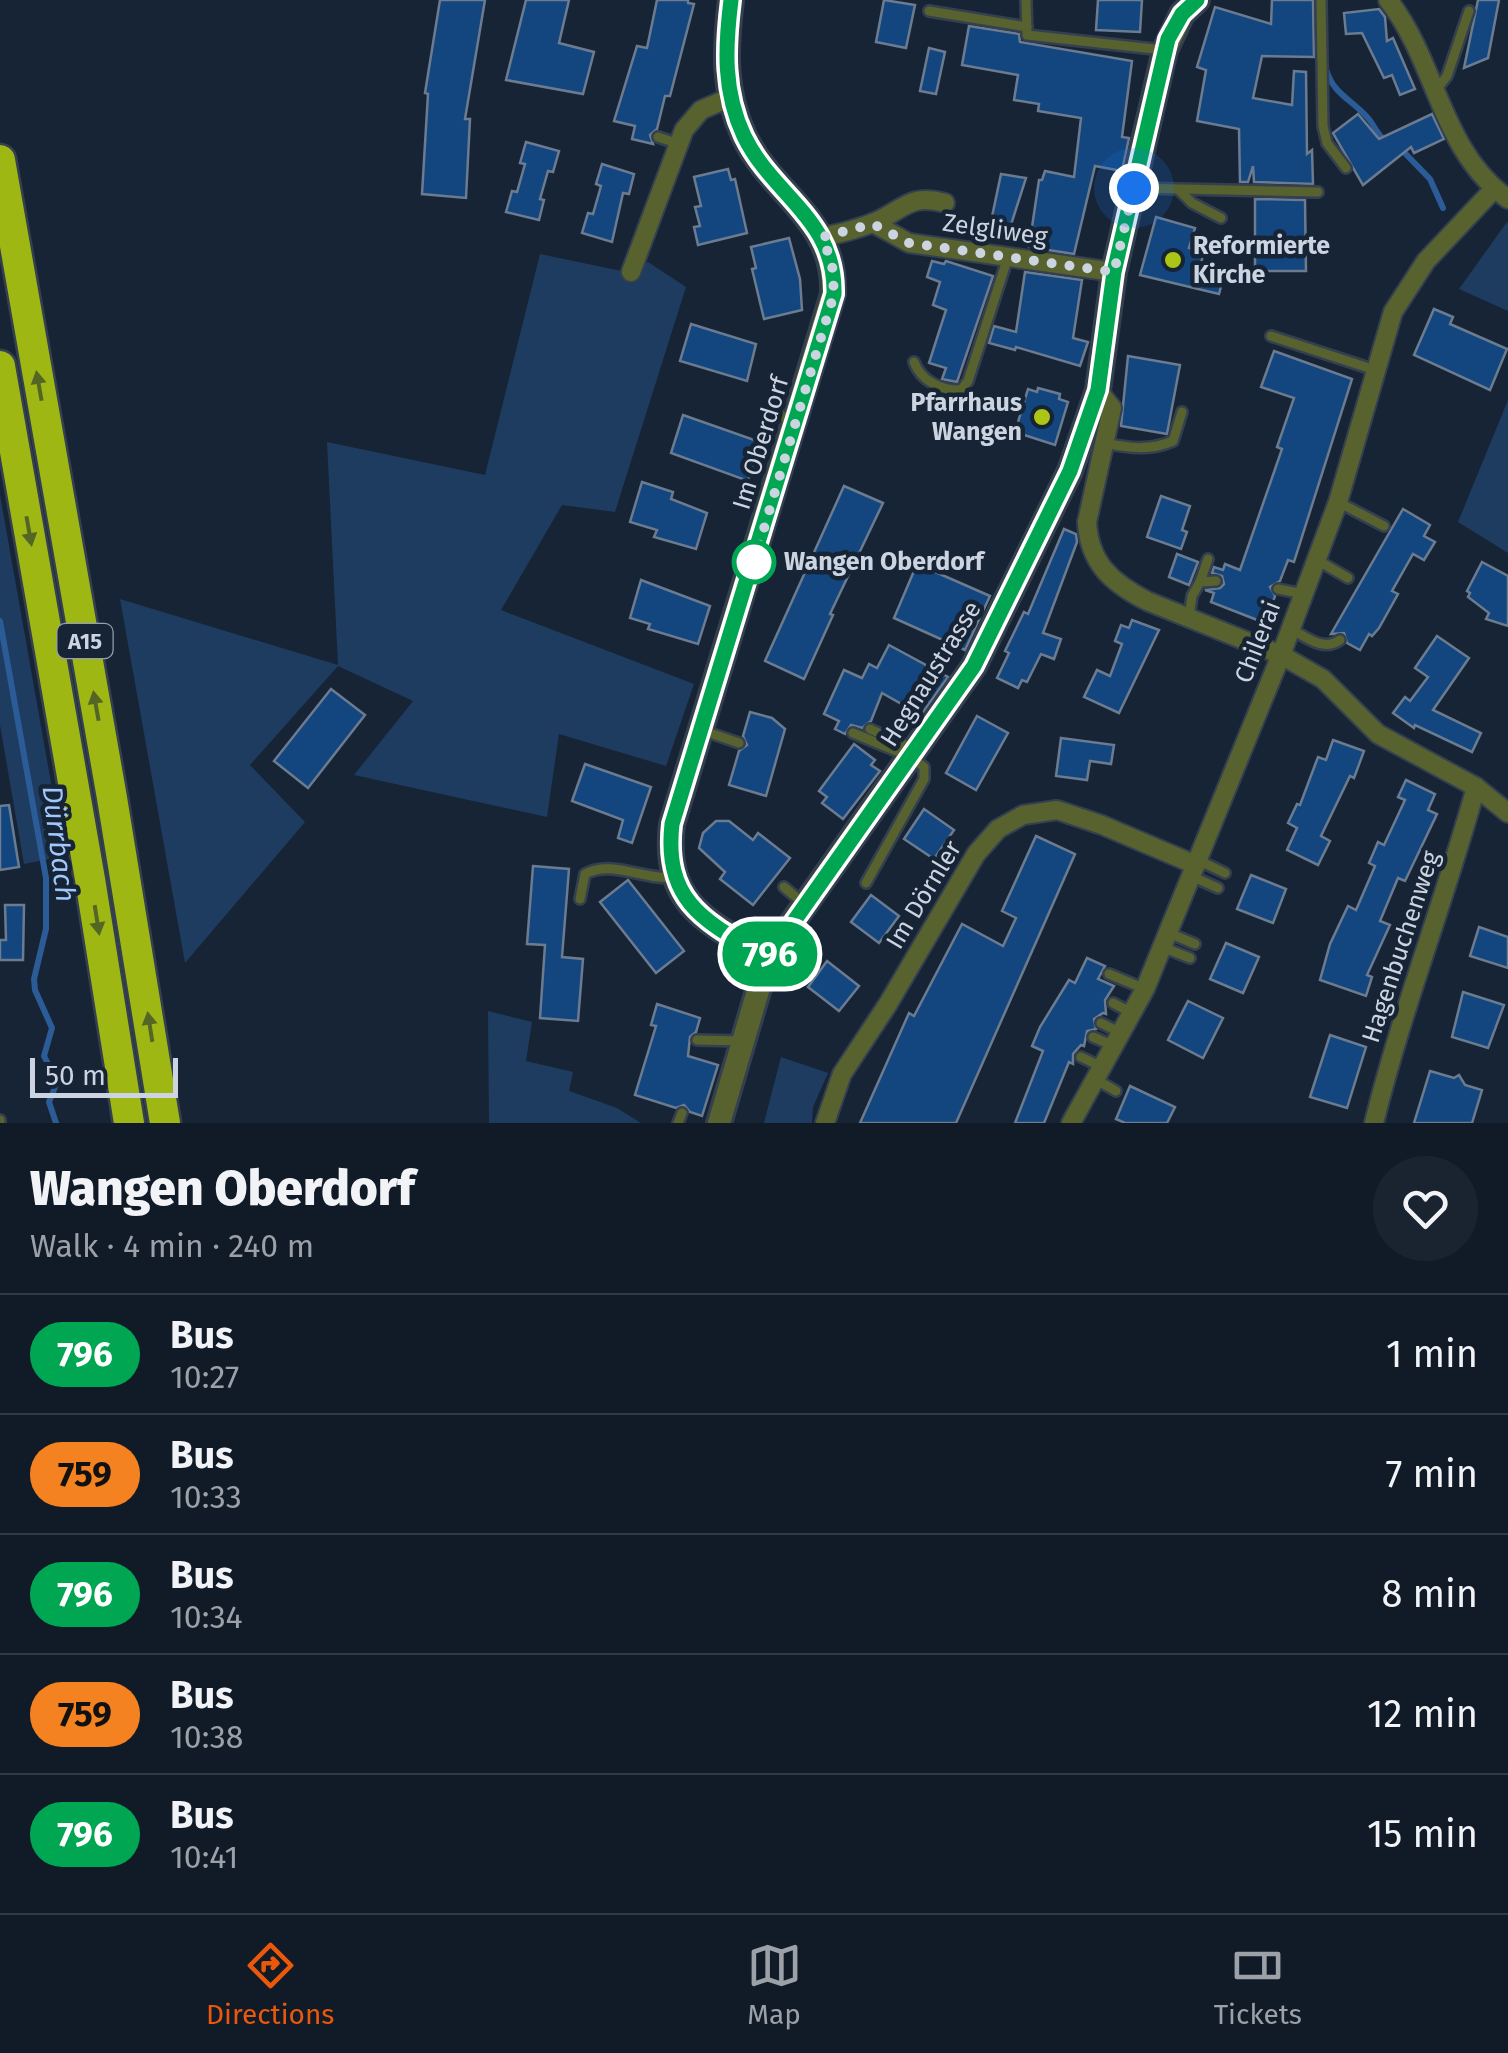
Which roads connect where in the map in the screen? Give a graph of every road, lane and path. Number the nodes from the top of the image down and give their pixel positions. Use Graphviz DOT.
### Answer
graph roads {
  1 [pos="731,0"];
  2 [pos="1026,0"];
  3 [pos="1197,0"];
  4 [pos="1321,0"];
  5 [pos="1388,0"];
  6 [pos="929,10"];
  7 [pos="1469,11"];
  8 [pos="1027,27"];
  9 [pos="1166,50"];
  10 [pos="1434,92"];
  11 [pos="730,98"];
  12 [pos="658,137"];
  13 [pos="679,144"];
  14 [pos="0,160"];
  15 [pos="1346,168"];
  16 [pos="1134,188"];
  17 [pos="1180,191"];
  18 [pos="1318,192"];
  19 [pos="1501,194"];
  20 [pos="945,203"];
  21 [pos="1221,218"];
  22 [pos="873,224"];
  23 [pos="822,237"];
  24 [pos="1008,257"];
  25 [pos="631,272"];
  26 [pos="1114,272"];
  27 [pos="1271,336"];
  28 [pos="914,362"];
  29 [pos="0,366"];
  30 [pos="1376,370"];
  31 [pos="1098,390"];
  32 [pos="1182,412"];
  33 [pos="1104,444"];
  34 [pos="1338,502"];
  35 [pos="1384,526"];
  36 [pos="1208,558"];
  37 [pos="1317,560"];
  38 [pos="1348,578"];
  39 [pos="1216,581"];
  40 [pos="1200,582"];
  41 [pos="1278,589"];
  42 [pos="1304,594"];
  43 [pos="1188,618"];
  44 [pos="1290,628"];
  45 [pos="1340,640"];
  46 [pos="1281,655"];
  47 [pos="870,729"];
  48 [pos="702,730"];
  49 [pos="854,732"];
  50 [pos="740,743"];
  51 [pos="914,754"];
  52 [pos="1476,787"];
  53 [pos="1508,813"];
  54 [pos="1195,867"];
  55 [pos="1225,873"];
  56 [pos="674,877"];
  57 [pos="866,883"];
  58 [pos="784,887"];
  59 [pos="1218,888"];
  60 [pos="580,898"];
  61 [pos="804,904"];
  62 [pos="1166,940"];
  63 [pos="1195,944"];
  64 [pos="768,958"];
  65 [pos="1190,958"];
  66 [pos="1109,974"];
  67 [pos="1144,989"];
  68 [pos="1113,1003"];
  69 [pos="1132,1013"];
  70 [pos="1101,1023"];
  71 [pos="1093,1037"];
  72 [pos="1117,1039"];
  73 [pos="697,1040"];
  74 [pos="741,1042"];
  75 [pos="1081,1057"];
  76 [pos="1098,1073"];
  77 [pos="1116,1092"];
  78 [pos="129,1123"];
  79 [pos="164,1123"];
  80 [pos="719,1123"];
  81 [pos="824,1123"];
  82 [pos="1071,1123"];
  83 [pos="1374,1123"];
  1 -- 11 [label="street, Im Oberdorf"];
  2 -- 8 [label="lane"];
  3 -- 9 [label="street, Hegnaustrasse"];
  4 -- 15 [label="lane"];
  5 -- 10 [label="street"];
  6 -- 8 [label="lane"];
  7 -- 10 [label="lane"];
  8 -- 9 [label="lane"];
  9 -- 16 [label="street, Hegnaustrasse"];
  10 -- 19 [label="street"];
  11 -- 13 [label="street"];
  11 -- 23 [label="street, Im Oberdorf"];
  12 -- 13 [label="lane"];
  13 -- 25 [label="street"];
  79 -- 14 [label="highway, A15, one-way"];
  16 -- 17 [label="lane"];
  16 -- 26 [label="street, Hegnaustrasse"];
  17 -- 18 [label="lane"];
  17 -- 21 [label="lane"];
  19 -- 30 [label="street, Chilerai"];
  20 -- 22 [label="street, Zelgliweg"];
  22 -- 23 [label="street, Zelgliweg"];
  22 -- 24 [label="street, Zelgliweg"];
  23 -- 48 [label="street, Im Oberdorf"];
  24 -- 26 [label="street, Zelgliweg"];
  24 -- 28 [label="lane"];
  26 -- 31 [label="street, Hegnaustrasse"];
  27 -- 30 [label="lane"];
  29 -- 78 [label="highway, A15, one-way"];
  30 -- 34 [label="street, Chilerai"];
  31 -- 33 [label="street"];
  31 -- 51 [label="street, Hegnaustrasse"];
  32 -- 33 [label="lane"];
  33 -- 43 [label="street"];
  34 -- 35 [label="lane"];
  34 -- 37 [label="street, Chilerai"];
  36 -- 40 [label="lane"];
  37 -- 38 [label="lane"];
  37 -- 42 [label="street, Chilerai"];
  39 -- 40 [label="lane"];
  40 -- 43 [label="lane"];
  41 -- 42 [label="lane"];
  42 -- 44 [label="street, Chilerai"];
  43 -- 46 [label="street"];
  44 -- 45 [label="lane"];
  44 -- 46 [label="street, Chilerai"];
  46 -- 52 [label="street"];
  46 -- 54 [label="street, Chilerai"];
  47 -- 51 [label="lane"];
  48 -- 50 [label="lane"];
  48 -- 56 [label="street, Im Oberdorf"];
  49 -- 51 [label="lane"];
  51 -- 57 [label="lane"];
  51 -- 61 [label="street, Hegnaustrasse"];
  52 -- 53 [label="street"];
  52 -- 83 [label="street, Hagenbuchenweg"];
  54 -- 55 [label="lane"];
  54 -- 59 [label="lane"];
  54 -- 62 [label="street, Chilerai"];
  54 -- 81 [label="street, Im Dörnler"];
  56 -- 60 [label="lane"];
  56 -- 64 [label="street"];
  58 -- 61 [label="lane"];
  61 -- 64 [label="street, Hegnaustrasse"];
  62 -- 63 [label="lane"];
  62 -- 65 [label="lane"];
  62 -- 67 [label="street, Chilerai"];
  64 -- 74 [label="street, Hegnaustrasse"];
  66 -- 67 [label="lane"];
  67 -- 69 [label="street, Chilerai"];
  68 -- 69 [label="lane"];
  69 -- 72 [label="street, Chilerai"];
  70 -- 72 [label="lane"];
  71 -- 72 [label="lane"];
  72 -- 76 [label="street, Chilerai"];
  73 -- 74 [label="lane"];
  74 -- 80 [label="street, Hegnaustrasse"];
  75 -- 76 [label="lane"];
  76 -- 77 [label="lane"];
  76 -- 82 [label="street, Chilerai"];
}
